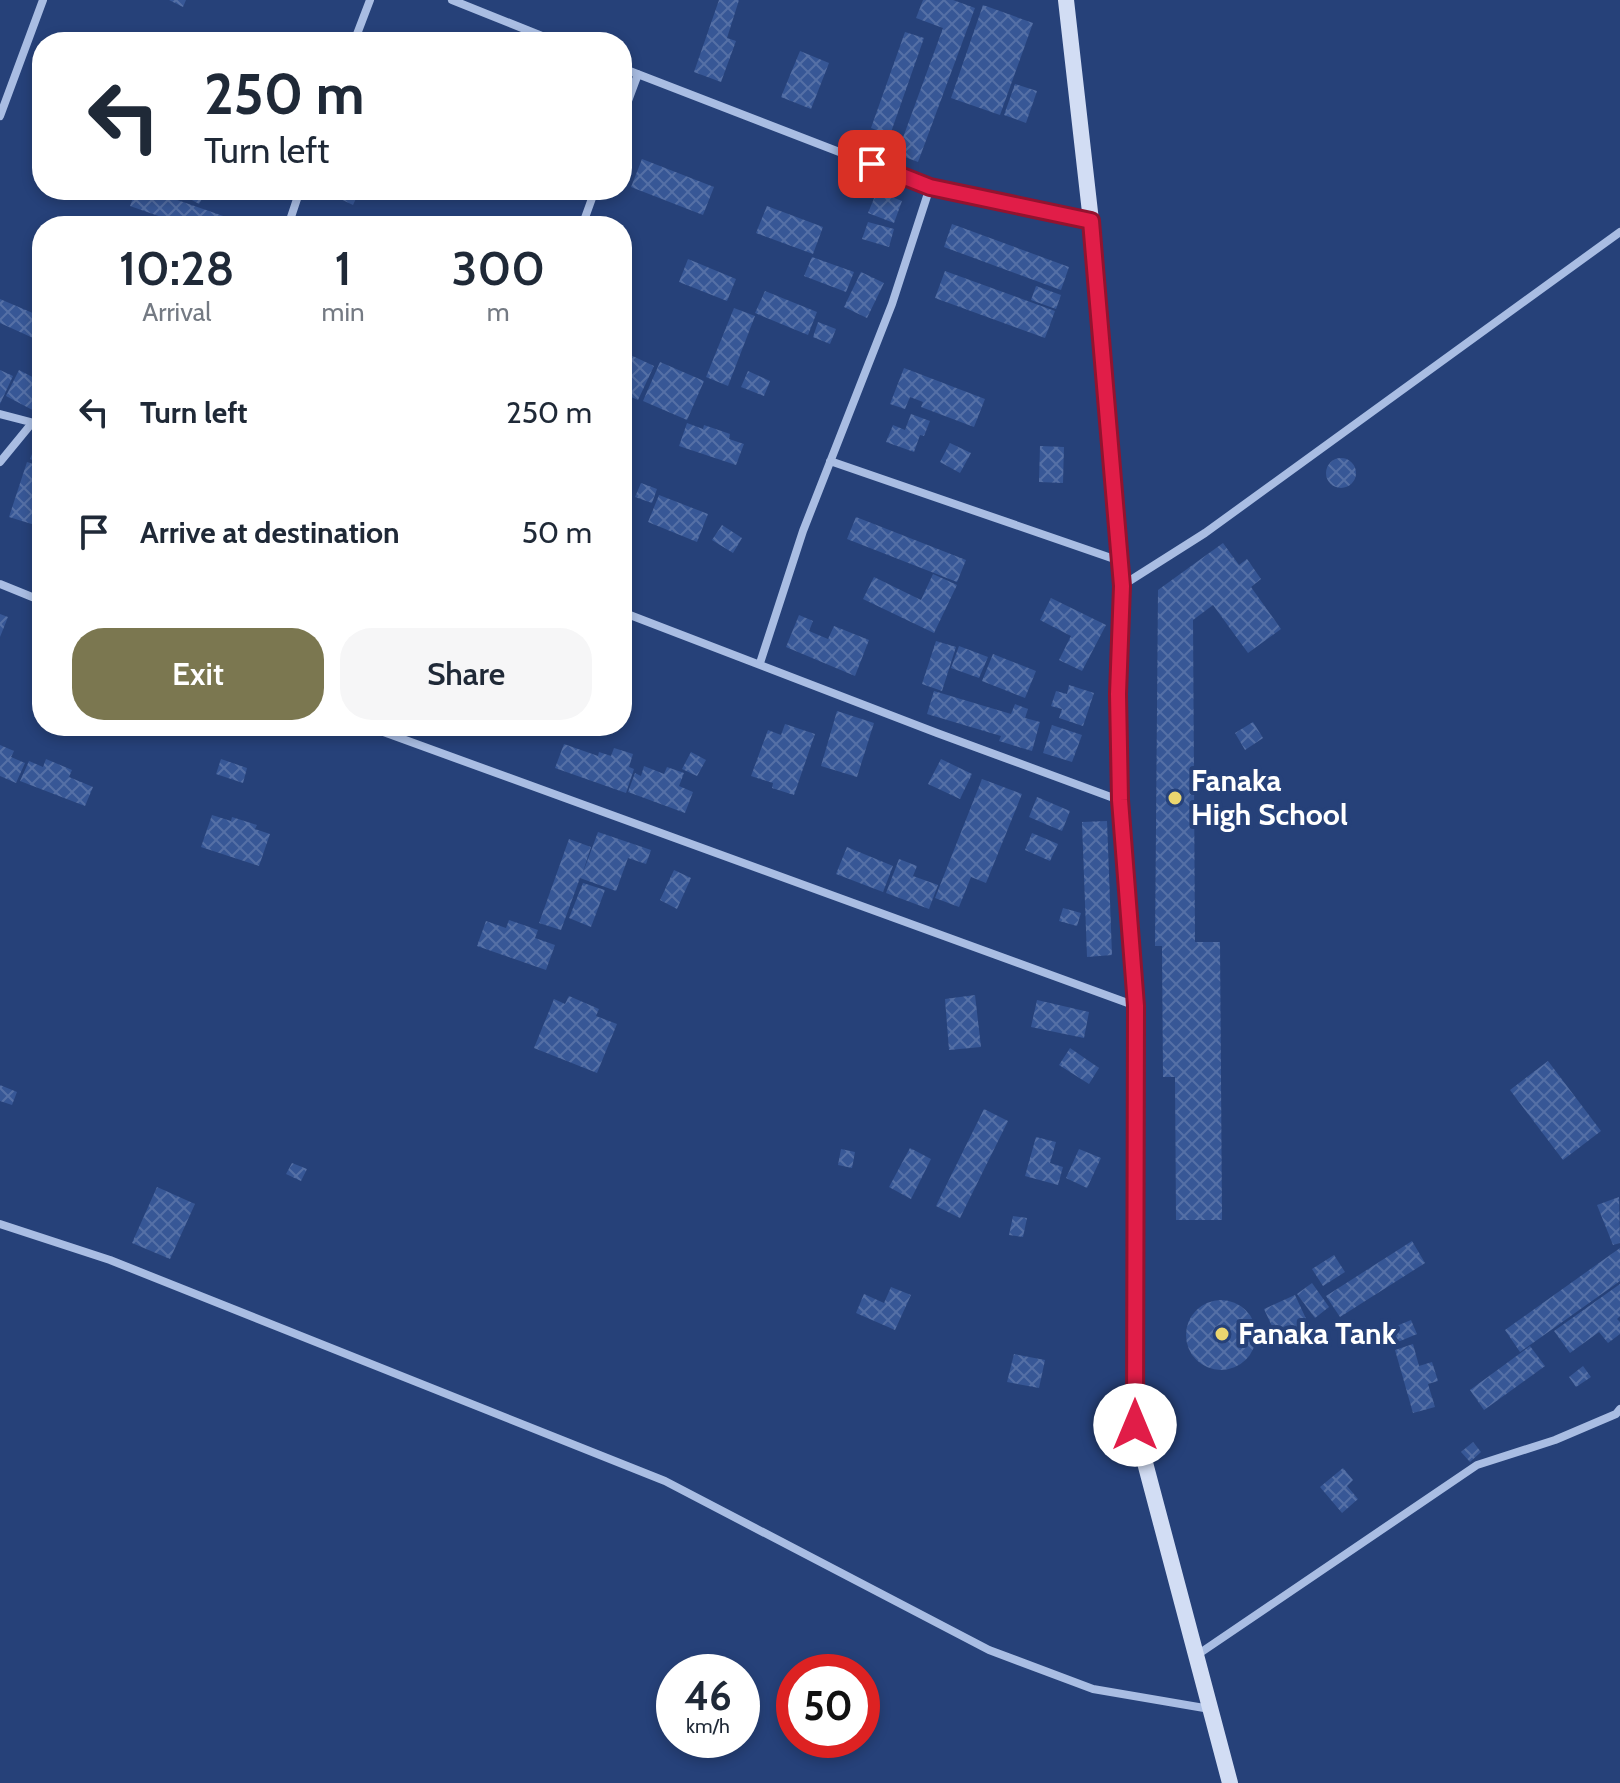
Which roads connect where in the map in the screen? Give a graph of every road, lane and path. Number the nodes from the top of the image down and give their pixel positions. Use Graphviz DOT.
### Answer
graph roads {
  1 [pos="43,0"];
  2 [pos="370,0"];
  3 [pos="452,0"];
  4 [pos="1066,0"];
  5 [pos="468,3"];
  6 [pos="358,32"];
  7 [pos="534,32"];
  8 [pos="632,72"];
  9 [pos="638,74"];
  10 [pos="632,90"];
  11 [pos="0,116"];
  12 [pos="930,187"];
  13 [pos="1091,221"];
  14 [pos="1620,232"];
  15 [pos="0,414"];
  16 [pos="32,423"];
  17 [pos="32,429"];
  18 [pos="830,461"];
  19 [pos="0,462"];
  20 [pos="1121,561"];
  21 [pos="0,584"];
  22 [pos="1122,586"];
  23 [pos="32,597"];
  24 [pos="632,616"];
  25 [pos="760,663"];
  26 [pos="394,736"];
  27 [pos="1120,800"];
  28 [pos="1136,1006"];
  29 [pos="0,1224"];
  30 [pos="1620,1409"];
  31 [pos="1197,1655"];
  32 [pos="1211,1709"];
  33 [pos="1230,1783"];
  1 -- 11 [label="street"];
  2 -- 6 [label="street"];
  3 -- 5 [label="street"];
  4 -- 13 [label="main road"];
  5 -- 7 [label="street"];
  8 -- 9 [label="street"];
  9 -- 10 [label="street"];
  9 -- 12 [label="street"];
  12 -- 13 [label="street"];
  12 -- 18 [label="street"];
  13 -- 20 [label="main road"];
  14 -- 22 [label="street"];
  15 -- 16 [label="street"];
  17 -- 19 [label="street"];
  18 -- 20 [label="street"];
  18 -- 25 [label="street"];
  20 -- 22 [label="main road"];
  21 -- 23 [label="street"];
  22 -- 27 [label="main road"];
  24 -- 25 [label="street"];
  25 -- 27 [label="street"];
  26 -- 28 [label="street"];
  27 -- 28 [label="main road"];
  28 -- 31 [label="main road"];
  29 -- 32 [label="street"];
  30 -- 31 [label="street"];
  31 -- 32 [label="main road"];
  32 -- 33 [label="main road"];
}
